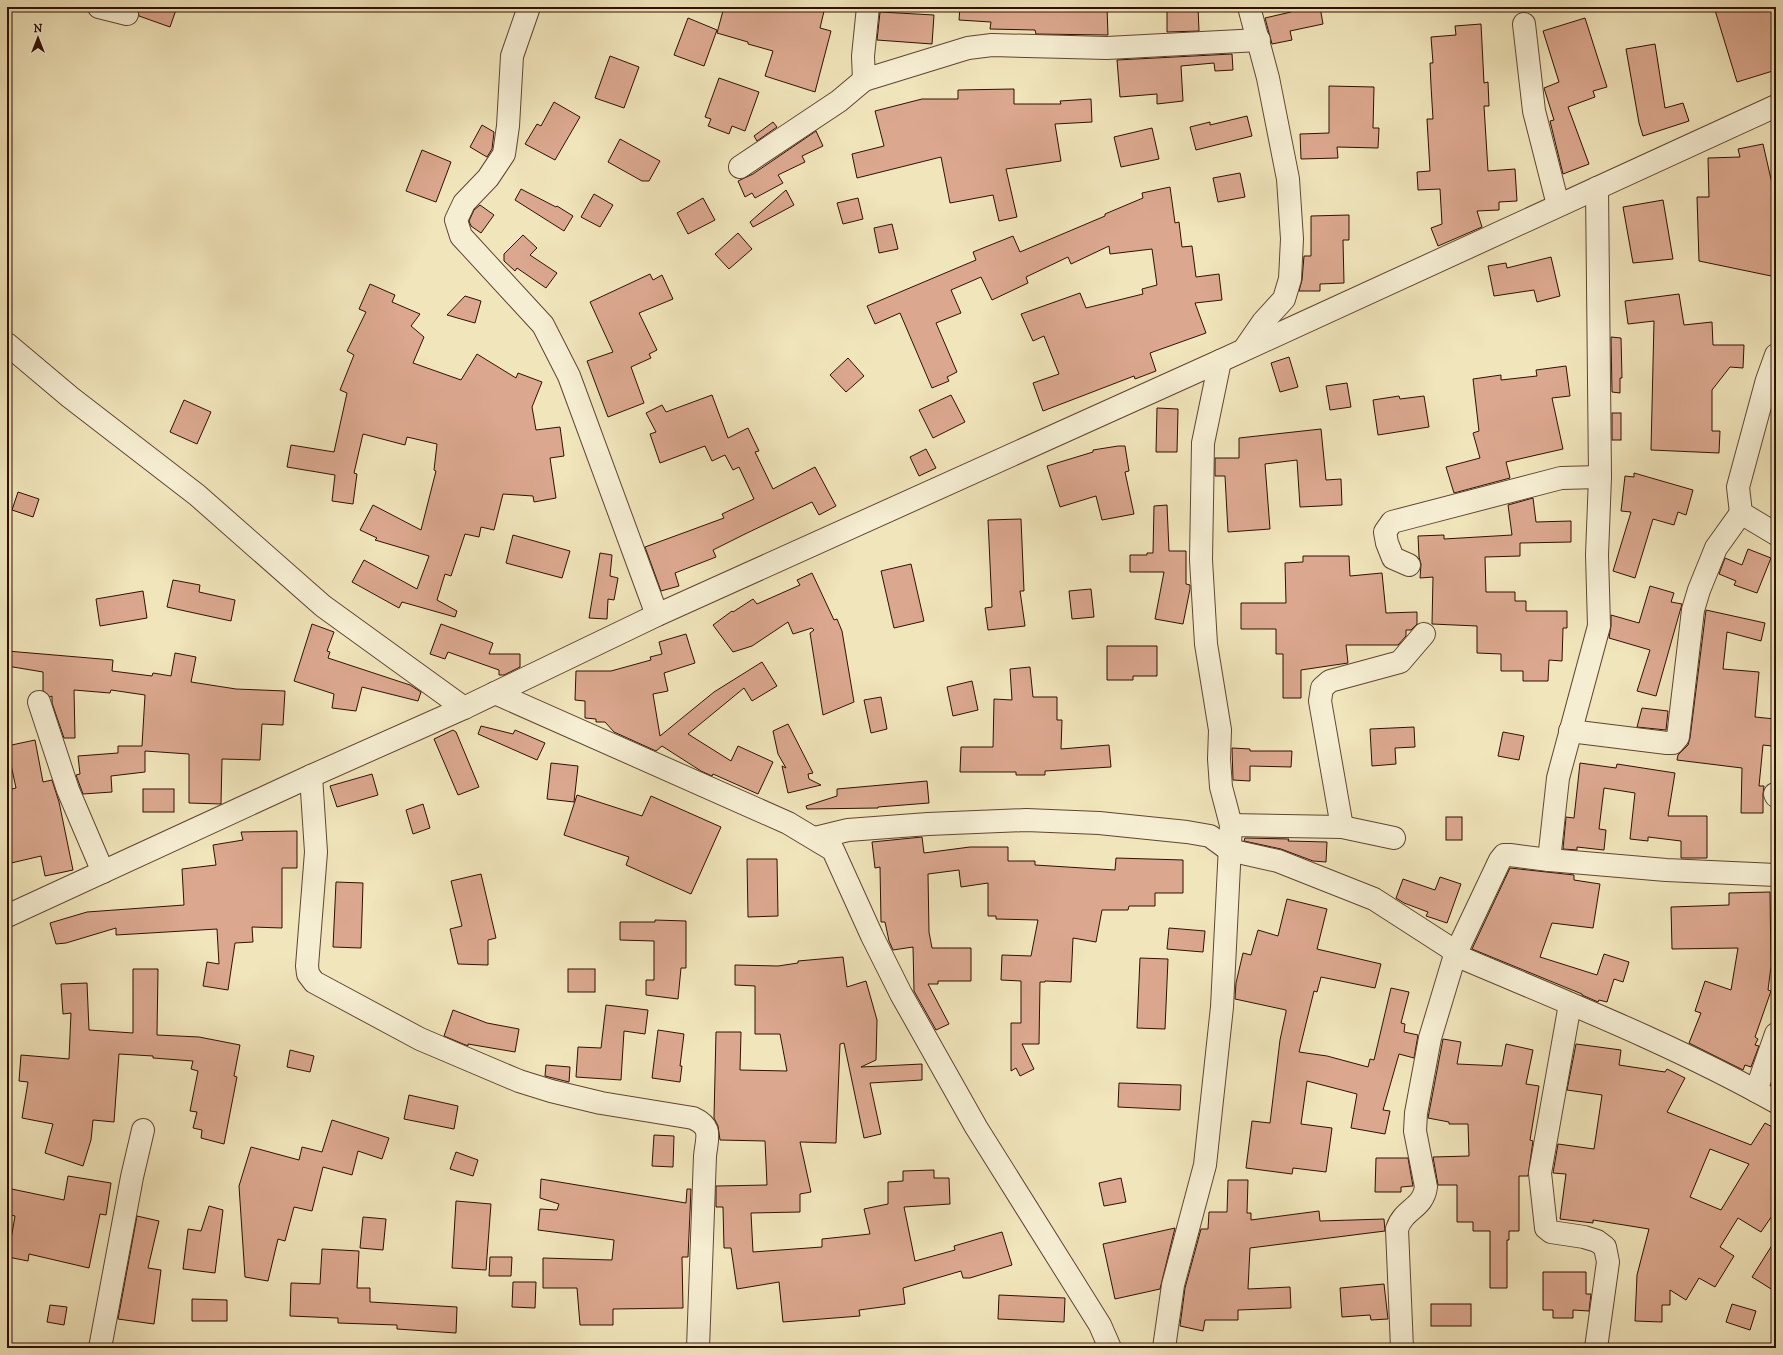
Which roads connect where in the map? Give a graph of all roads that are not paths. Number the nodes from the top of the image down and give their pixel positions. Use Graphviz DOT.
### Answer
graph roads {
  1 [pos="99,7"];
  2 [pos="529,7"];
  3 [pos="868,7"];
  4 [pos="1249,7"];
  5 [pos="128,14"];
  6 [pos="1524,24"];
  7 [pos="1259,40"];
  8 [pos="864,80"];
  9 [pos="1776,106"];
  10 [pos="740,167"];
  11 [pos="1597,188"];
  12 [pos="1558,205"];
  13 [pos="7,344"];
  14 [pos="1244,349"];
  15 [pos="1776,355"];
  16 [pos="1220,361"];
  17 [pos="1600,477"];
  18 [pos="1741,513"];
  19 [pos="1776,534"];
  20 [pos="1409,565"];
  21 [pos="657,616"];
  22 [pos="1424,634"];
  23 [pos="495,693"];
  24 [pos="39,702"];
  25 [pos="464,708"];
  26 [pos="1570,732"];
  27 [pos="311,776"];
  28 [pos="1231,825"];
  29 [pos="1342,827"];
  30 [pos="815,838"];
  31 [pos="1394,838"];
  32 [pos="1229,850"];
  33 [pos="1549,860"];
  34 [pos="103,872"];
  35 [pos="1776,874"];
  36 [pos="7,916"];
  37 [pos="1455,955"];
  38 [pos="1570,1004"];
  39 [pos="1776,1034"];
  40 [pos="1756,1090"];
  41 [pos="1776,1102"];
  42 [pos="143,1130"];
  43 [pos="100,1348"];
  44 [pos="698,1348"];
  45 [pos="1110,1348"];
  46 [pos="1164,1348"];
  47 [pos="1402,1348"];
  48 [pos="1596,1348"];
  1 -- 5 [label="street"];
  2 -- 21 [label="street"];
  3 -- 8 [label="street"];
  4 -- 7 [label="street"];
  6 -- 12 [label="street"];
  7 -- 8 [label="street"];
  7 -- 14 [label="street"];
  8 -- 10 [label="street"];
  9 -- 11 [label="street"];
  11 -- 12 [label="street"];
  11 -- 17 [label="street"];
  12 -- 14 [label="street"];
  13 -- 25 [label="street"];
  14 -- 16 [label="street"];
  15 -- 18 [label="street"];
  16 -- 21 [label="street"];
  16 -- 28 [label="street"];
  17 -- 20 [label="street"];
  17 -- 26 [label="street"];
  18 -- 19 [label="street"];
  18 -- 26 [label="street"];
  21 -- 23 [label="street"];
  22 -- 29 [label="street"];
  23 -- 25 [label="street"];
  23 -- 30 [label="street"];
  24 -- 34 [label="street"];
  25 -- 27 [label="street"];
  26 -- 33 [label="street"];
  27 -- 34 [label="street"];
  27 -- 44 [label="street"];
  28 -- 29 [label="street"];
  28 -- 32 [label="street"];
  29 -- 31 [label="street"];
  30 -- 32 [label="street"];
  30 -- 45 [label="street"];
  32 -- 37 [label="street"];
  32 -- 46 [label="street"];
  33 -- 35 [label="street"];
  33 -- 37 [label="street"];
  34 -- 36 [label="street"];
  37 -- 38 [label="street"];
  37 -- 47 [label="street"];
  38 -- 40 [label="street"];
  38 -- 48 [label="street"];
  39 -- 40 [label="street"];
  40 -- 41 [label="street"];
  42 -- 43 [label="street"];
}
